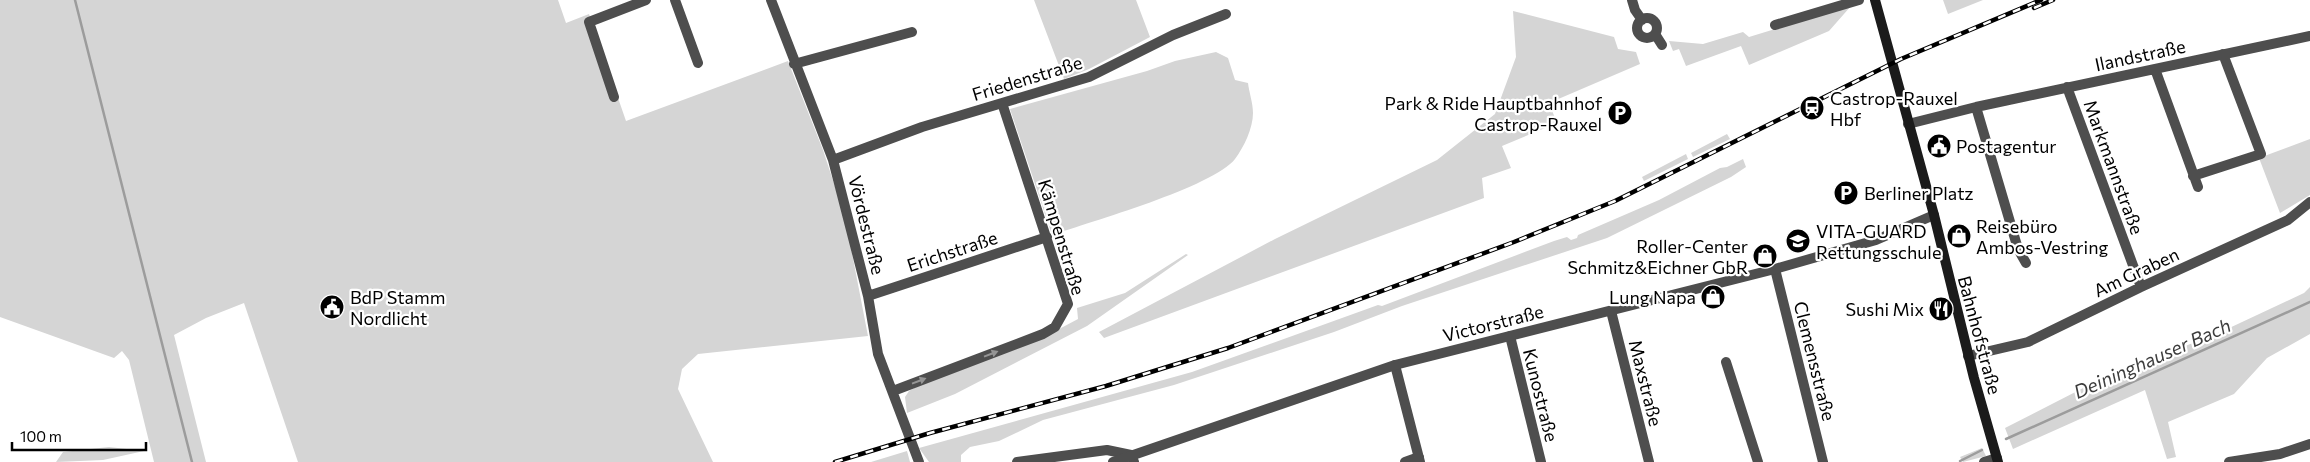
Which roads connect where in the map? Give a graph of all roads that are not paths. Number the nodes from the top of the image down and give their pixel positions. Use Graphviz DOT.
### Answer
graph roads {
  1 [pos="646,0"];
  2 [pos="675,0"];
  3 [pos="771,0"];
  4 [pos="1632,0"];
  5 [pos="1859,0"];
  6 [pos="1875,0"];
  7 [pos="1226,14"];
  8 [pos="1642,20"];
  9 [pos="1775,25"];
  10 [pos="912,32"];
  11 [pos="1655,34"];
  12 [pos="2310,36"];
  13 [pos="1662,45"];
  14 [pos="2223,54"];
  15 [pos="698,63"];
  16 [pos="794,64"];
  17 [pos="2155,70"];
  18 [pos="2067,87"];
  19 [pos="614,97"];
  20 [pos="1002,103"];
  21 [pos="1976,107"];
  22 [pos="1908,124"];
  23 [pos="833,160"];
  24 [pos="2193,176"];
  25 [pos="2198,188"];
  26 [pos="2310,202"];
  27 [pos="1934,215"];
  28 [pos="1047,237"];
  29 [pos="2026,263"];
  30 [pos="1775,269"];
  31 [pos="2141,287"];
  32 [pos="868,296"];
  33 [pos="1611,311"];
  34 [pos="1510,336"];
  35 [pos="1968,356"];
  36 [pos="1726,362"];
  37 [pos="1395,365"];
  38 [pos="893,391"];
  39 [pos="2310,444"];
  40 [pos="2281,458"];
  41 [pos="1133,459"];
  42 [pos="1419,459"];
  43 [pos="1998,460"];
  44 [pos="919,462"];
  45 [pos="1017,462"];
  46 [pos="1112,462"];
  47 [pos="1404,462"];
  48 [pos="1541,462"];
  49 [pos="1649,462"];
  50 [pos="1758,462"];
  51 [pos="1823,462"];
  52 [pos="1984,462"];
  53 [pos="2229,462"];
  1 -- 19 [label="street"];
  2 -- 15 [label="street"];
  3 -- 16 [label="street, Vördestraße"];
  4 -- 8 [label="street"];
  5 -- 9 [label="street"];
  6 -- 22 [label="main road"];
  7 -- 20 [label="street, Friedenstraße"];
  8 -- 11 [label="street"];
  8 -- 11 [label="street"];
  10 -- 16 [label="street"];
  11 -- 13 [label="street"];
  12 -- 14 [label="street, Ilandstraße"];
  14 -- 17 [label="street, Ilandstraße"];
  14 -- 24 [label="street"];
  16 -- 23 [label="street, Vördestraße"];
  17 -- 18 [label="street, Ilandstraße"];
  17 -- 24 [label="street"];
  18 -- 21 [label="street, Ilandstraße"];
  18 -- 31 [label="street, Markmannstraße"];
  20 -- 23 [label="street, Friedenstraße"];
  20 -- 28 [label="street, Kämpenstraße"];
  21 -- 22 [label="street, Ilandstraße"];
  21 -- 29 [label="street"];
  22 -- 27 [label="main road"];
  23 -- 32 [label="street, Vördestraße"];
  24 -- 25 [label="street"];
  26 -- 31 [label="street, Am Graben"];
  27 -- 30 [label="street, Victorstraße"];
  27 -- 35 [label="main road, Bahnhofstraße"];
  28 -- 32 [label="street, Erichstraße"];
  38 -- 28 [label="street, Kämpenstraße, one-way"];
  30 -- 33 [label="street, Victorstraße"];
  30 -- 51 [label="street, Clemensstraße"];
  31 -- 35 [label="street, Am Graben"];
  32 -- 38 [label="street, Vördestraße"];
  33 -- 34 [label="street, Victorstraße"];
  33 -- 49 [label="street, Maxstraße"];
  34 -- 37 [label="street, Victorstraße"];
  34 -- 48 [label="street, Kunostraße"];
  35 -- 43 [label="main road, Bahnhofstraße"];
  36 -- 50 [label="street"];
  37 -- 41 [label="street, Victorstraße"];
  37 -- 42 [label="street"];
  38 -- 44 [label="street, Vördestraße"];
  39 -- 40 [label="street"];
  40 -- 53 [label="street"];
  41 -- 45 [label="street"];
  41 -- 46 [label="street, Victorstraße"];
  42 -- 47 [label="street"];
  43 -- 52 [label="street"];
}
